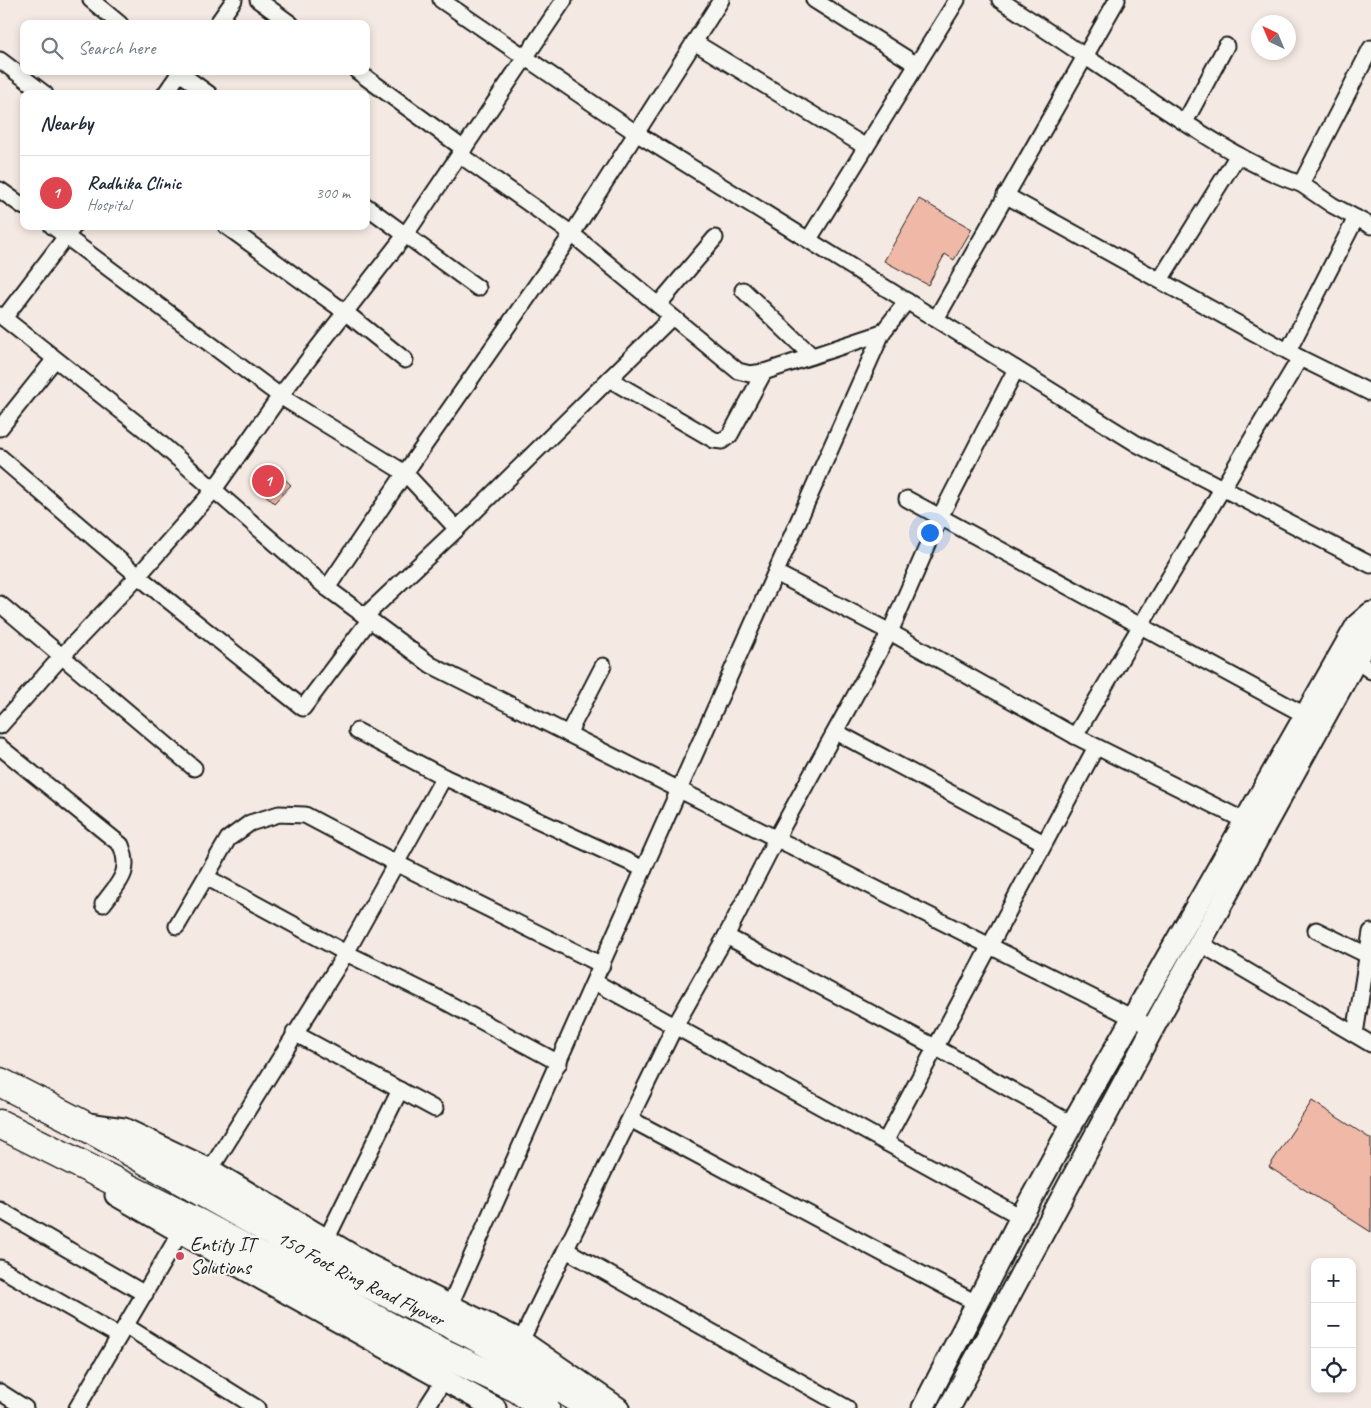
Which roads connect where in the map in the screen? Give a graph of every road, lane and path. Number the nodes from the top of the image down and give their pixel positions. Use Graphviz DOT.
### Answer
graph roads {
  1 [pos="91,0"];
  2 [pos="234,0"];
  3 [pos="258,0"];
  4 [pos="441,0"];
  5 [pos="564,0"];
  6 [pos="721,0"];
  7 [pos="814,0"];
  8 [pos="957,0"];
  9 [pos="1000,0"];
  10 [pos="1117,0"];
  11 [pos="115,20"];
  12 [pos="220,20"];
  13 [pos="286,20"];
  14 [pos="694,42"];
  15 [pos="1226,46"];
  16 [pos="1371,48"];
  17 [pos="1084,56"];
  18 [pos="526,58"];
  19 [pos="0,60"];
  20 [pos="917,65"];
  21 [pos="177,75"];
  22 [pos="183,75"];
  23 [pos="362,75"];
  24 [pos="40,90"];
  25 [pos="168,90"];
  26 [pos="203,90"];
  27 [pos="1185,122"];
  28 [pos="636,133"];
  29 [pos="866,147"];
  30 [pos="462,152"];
  31 [pos="1238,155"];
  32 [pos="1301,184"];
  33 [pos="0,190"];
  34 [pos="1006,195"];
  35 [pos="20,204"];
  36 [pos="370,209"];
  37 [pos="1356,218"];
  38 [pos="1371,226"];
  39 [pos="232,230"];
  40 [pos="70,232"];
  41 [pos="406,234"];
  42 [pos="572,234"];
  43 [pos="715,238"];
  44 [pos="809,239"];
  45 [pos="1160,280"];
  46 [pos="478,288"];
  47 [pos="743,290"];
  48 [pos="907,301"];
  49 [pos="658,305"];
  50 [pos="345,312"];
  51 [pos="2,317"];
  52 [pos="672,317"];
  53 [pos="936,319"];
  54 [pos="882,333"];
  55 [pos="1294,354"];
  56 [pos="812,356"];
  57 [pos="55,359"];
  58 [pos="405,360"];
  59 [pos="1016,369"];
  60 [pos="764,372"];
  61 [pos="609,380"];
  62 [pos="1371,393"];
  63 [pos="280,396"];
  64 [pos="0,428"];
  65 [pos="0,457"];
  66 [pos="405,473"];
  67 [pos="1222,488"];
  68 [pos="213,491"];
  69 [pos="907,499"];
  70 [pos="940,516"];
  71 [pos="457,529"];
  72 [pos="1371,565"];
  73 [pos="776,573"];
  74 [pos="138,576"];
  75 [pos="327,588"];
  76 [pos="0,604"];
  77 [pos="1371,613"];
  78 [pos="368,618"];
  79 [pos="1141,625"];
  80 [pos="890,632"];
  81 [pos="1371,633"];
  82 [pos="62,656"];
  83 [pos="603,666"];
  84 [pos="1364,666"];
  85 [pos="1314,720"];
  86 [pos="0,726"];
  87 [pos="357,731"];
  88 [pos="836,732"];
  89 [pos="568,734"];
  90 [pos="1075,736"];
  91 [pos="0,747"];
  92 [pos="1096,747"];
  93 [pos="194,768"];
  94 [pos="444,777"];
  95 [pos="679,790"];
  96 [pos="1245,821"];
  97 [pos="777,837"];
  98 [pos="1044,843"];
  99 [pos="396,863"];
  100 [pos="644,869"];
  101 [pos="206,876"];
  102 [pos="103,904"];
  103 [pos="177,926"];
  104 [pos="1316,930"];
  105 [pos="1371,932"];
  106 [pos="726,936"];
  107 [pos="1201,944"];
  108 [pos="989,946"];
  109 [pos="346,952"];
  110 [pos="1367,955"];
  111 [pos="602,965"];
  112 [pos="595,982"];
  113 [pos="1133,1018"];
  114 [pos="675,1026"];
  115 [pos="1153,1028"];
  116 [pos="294,1033"];
  117 [pos="1355,1034"];
  118 [pos="1371,1044"];
  119 [pos="935,1047"];
  120 [pos="559,1063"];
  121 [pos="0,1082"];
  122 [pos="400,1090"];
  123 [pos="435,1109"];
  124 [pos="630,1119"];
  125 [pos="78,1122"];
  126 [pos="0,1124"];
  127 [pos="1072,1124"];
  128 [pos="885,1142"];
  129 [pos="64,1158"];
  130 [pos="210,1170"];
  131 [pos="0,1210"];
  132 [pos="1021,1217"];
  133 [pos="180,1232"];
  134 [pos="326,1240"];
  135 [pos="566,1250"];
  136 [pos="0,1268"];
  137 [pos="145,1294"];
  138 [pos="976,1303"];
  139 [pos="450,1305"];
  140 [pos="122,1331"];
  141 [pos="521,1340"];
  142 [pos="444,1380"];
  143 [pos="0,1392"];
  144 [pos="25,1408"];
  145 [pos="77,1408"];
  146 [pos="257,1408"];
  147 [pos="426,1408"];
  148 [pos="495,1408"];
  149 [pos="545,1408"];
  150 [pos="589,1408"];
  151 [pos="618,1408"];
  152 [pos="847,1408"];
  153 [pos="923,1408"];
  154 [pos="949,1408"];
  1 -- 11 [label="street"];
  2 -- 12 [label="street"];
  3 -- 13 [label="street"];
  4 -- 18 [label="street"];
  5 -- 18 [label="street"];
  6 -- 14 [label="street"];
  7 -- 20 [label="street"];
  8 -- 20 [label="street"];
  9 -- 17 [label="street"];
  10 -- 17 [label="street"];
  14 -- 28 [label="street"];
  14 -- 29 [label="street"];
  15 -- 27 [label="street"];
  16 -- 32 [label="street"];
  17 -- 27 [label="street"];
  17 -- 34 [label="street"];
  18 -- 28 [label="street"];
  18 -- 30 [label="street"];
  19 -- 24 [label="street"];
  20 -- 29 [label="street"];
  21 -- 25 [label="street"];
  22 -- 26 [label="street"];
  23 -- 30 [label="street"];
  27 -- 31 [label="street"];
  28 -- 42 [label="street"];
  28 -- 44 [label="street"];
  29 -- 44 [label="street"];
  30 -- 41 [label="street"];
  30 -- 42 [label="street"];
  31 -- 32 [label="street"];
  31 -- 45 [label="street"];
  32 -- 37 [label="street"];
  33 -- 35 [label="street"];
  34 -- 45 [label="street"];
  34 -- 53 [label="street"];
  36 -- 41 [label="street"];
  37 -- 38 [label="street"];
  37 -- 55 [label="street"];
  39 -- 50 [label="street"];
  40 -- 51 [label="street"];
  40 -- 63 [label="street"];
  41 -- 46 [label="street"];
  41 -- 50 [label="street"];
  42 -- 49 [label="street"];
  42 -- 66 [label="street"];
  43 -- 49 [label="street"];
  44 -- 48 [label="street"];
  45 -- 55 [label="street"];
  47 -- 56 [label="street"];
  48 -- 53 [label="street"];
  48 -- 54 [label="street"];
  49 -- 52 [label="street"];
  50 -- 58 [label="street"];
  50 -- 63 [label="street"];
  51 -- 57 [label="street"];
  52 -- 60 [label="street"];
  52 -- 61 [label="street"];
  53 -- 59 [label="street"];
  54 -- 56 [label="street"];
  54 -- 73 [label="street"];
  55 -- 62 [label="street"];
  55 -- 67 [label="street"];
  56 -- 60 [label="street"];
  57 -- 64 [label="street"];
  57 -- 68 [label="street"];
  59 -- 67 [label="street"];
  59 -- 70 [label="street"];
  60 -- 61 [label="street"];
  61 -- 71 [label="street"];
  63 -- 66 [label="street"];
  63 -- 68 [label="street"];
  65 -- 74 [label="street"];
  66 -- 71 [label="street"];
  66 -- 75 [label="street"];
  67 -- 72 [label="street"];
  67 -- 79 [label="street"];
  68 -- 74 [label="street"];
  68 -- 75 [label="street"];
  69 -- 70 [label="street"];
  70 -- 79 [label="street"];
  70 -- 80 [label="street"];
  71 -- 78 [label="street"];
  73 -- 80 [label="street"];
  73 -- 95 [label="street"];
  74 -- 78 [label="street"];
  74 -- 82 [label="street"];
  75 -- 78 [label="street"];
  76 -- 82 [label="street"];
  77 -- 85 [label="street"];
  78 -- 89 [label="street"];
  79 -- 85 [label="street"];
  79 -- 90 [label="street"];
  80 -- 88 [label="street"];
  80 -- 90 [label="street"];
  81 -- 84 [label="street"];
  82 -- 86 [label="street"];
  82 -- 93 [label="street"];
  83 -- 89 [label="street"];
  84 -- 85 [label="street"];
  85 -- 96 [label="street"];
  85 -- 107 [label="street"];
  87 -- 94 [label="street"];
  88 -- 97 [label="street"];
  88 -- 98 [label="street"];
  89 -- 95 [label="street"];
  90 -- 92 [label="street"];
  91 -- 102 [label="street"];
  92 -- 96 [label="street"];
  92 -- 98 [label="street"];
  94 -- 99 [label="street"];
  94 -- 100 [label="street"];
  95 -- 97 [label="street"];
  95 -- 100 [label="street"];
  96 -- 113 [label="street"];
  97 -- 106 [label="street"];
  97 -- 108 [label="street"];
  98 -- 108 [label="street"];
  99 -- 101 [label="street"];
  99 -- 109 [label="street"];
  99 -- 111 [label="street"];
  100 -- 111 [label="street"];
  101 -- 103 [label="street"];
  101 -- 109 [label="street"];
  104 -- 110 [label="street"];
  105 -- 110 [label="street"];
  106 -- 114 [label="street"];
  106 -- 119 [label="street"];
  107 -- 115 [label="street"];
  107 -- 117 [label="street"];
  108 -- 113 [label="street"];
  108 -- 119 [label="street"];
  109 -- 116 [label="street"];
  109 -- 120 [label="street"];
  110 -- 117 [label="street"];
  111 -- 112 [label="street"];
  112 -- 114 [label="street"];
  112 -- 120 [label="street"];
  113 -- 115 [label="street"];
  113 -- 127 [label="street"];
  114 -- 124 [label="street"];
  114 -- 128 [label="street"];
  115 -- 154 [label="street"];
  116 -- 122 [label="street"];
  116 -- 130 [label="street"];
  117 -- 118 [label="street"];
  119 -- 127 [label="street"];
  119 -- 128 [label="street"];
  120 -- 139 [label="street"];
  121 -- 125 [label="highway, 150 Foot Ring Road Flyover"];
  122 -- 123 [label="street"];
  122 -- 134 [label="street"];
  124 -- 135 [label="street"];
  124 -- 138 [label="street"];
  125 -- 130 [label="street"];
  125 -- 150 [label="highway, 150 Foot Ring Road Flyover"];
  126 -- 129 [label="highway, 150 Foot Ring Road Flyover"];
  127 -- 132 [label="street"];
  128 -- 132 [label="street"];
  129 -- 133 [label="street"];
  129 -- 149 [label="highway, 150 Foot Ring Road Flyover"];
  130 -- 134 [label="street"];
  131 -- 137 [label="street"];
  132 -- 138 [label="street"];
  133 -- 137 [label="street"];
  133 -- 142 [label="street"];
  134 -- 139 [label="street"];
  135 -- 141 [label="street"];
  135 -- 152 [label="street"];
  136 -- 140 [label="street"];
  137 -- 140 [label="street"];
  138 -- 153 [label="street"];
  139 -- 141 [label="street"];
  140 -- 145 [label="street"];
  140 -- 146 [label="street"];
  141 -- 151 [label="street"];
  142 -- 147 [label="street"];
  142 -- 148 [label="street"];
  143 -- 144 [label="street"];
}
